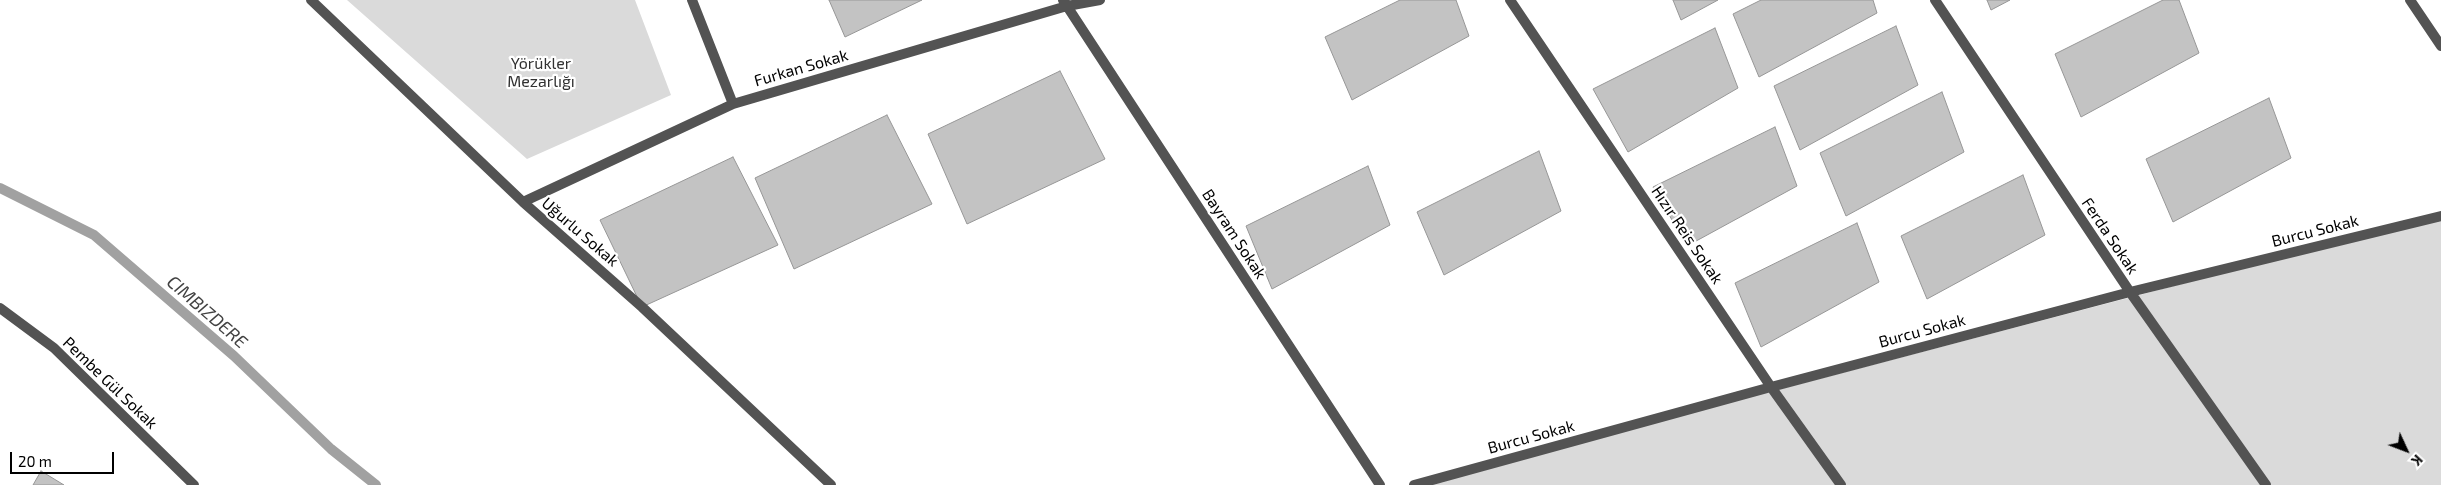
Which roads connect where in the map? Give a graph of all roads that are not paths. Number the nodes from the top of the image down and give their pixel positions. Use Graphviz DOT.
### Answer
graph roads {
  1 [pos="311,0"];
  2 [pos="692,0"];
  3 [pos="1100,0"];
  4 [pos="1510,0"];
  5 [pos="1935,0"];
  6 [pos="2410,0"];
  7 [pos="1065,3"];
  8 [pos="2441,46"];
  9 [pos="733,104"];
  10 [pos="523,202"];
  11 [pos="2441,216"];
  12 [pos="2130,292"];
  13 [pos="0,308"];
  14 [pos="1771,387"];
  15 [pos="194,485"];
  16 [pos="831,485"];
  17 [pos="1380,485"];
  18 [pos="1414,485"];
  19 [pos="1841,485"];
  20 [pos="2266,485"];
  1 -- 10 [label="street, Uğurlu Sokak"];
  2 -- 9 [label="street"];
  3 -- 7 [label="street, Furkan Sokak"];
  4 -- 14 [label="street, Hızır Reis Sokak"];
  5 -- 12 [label="street, Ferda Sokak"];
  6 -- 8 [label="street"];
  7 -- 9 [label="street, Furkan Sokak"];
  7 -- 17 [label="street, Bayram Sokak"];
  9 -- 10 [label="street, Furkan Sokak"];
  10 -- 16 [label="street, Uğurlu Sokak"];
  11 -- 12 [label="street, Burcu Sokak"];
  12 -- 14 [label="street, Burcu Sokak"];
  12 -- 20 [label="street, Ferda Sokak"];
  13 -- 15 [label="street, Pembe Gül Sokak"];
  14 -- 18 [label="street, Burcu Sokak"];
  14 -- 19 [label="street, Hızır Reis Sokak"];
}
